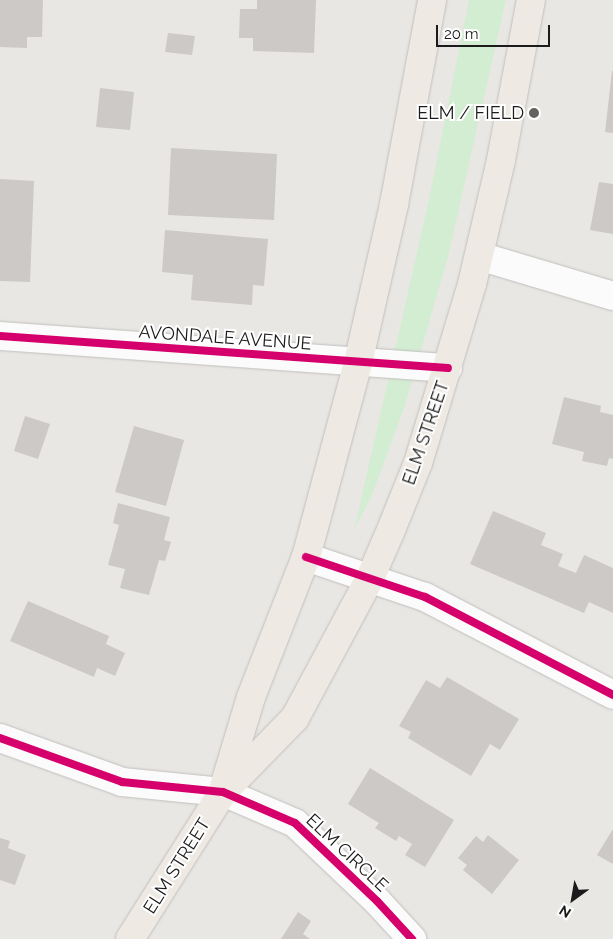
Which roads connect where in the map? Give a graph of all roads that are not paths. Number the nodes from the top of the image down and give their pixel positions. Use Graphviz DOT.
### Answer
graph roads {
  1 [pos="432,0"];
  2 [pos="531,0"];
  3 [pos="479,256"];
  4 [pos="613,296"];
  5 [pos="0,336"];
  6 [pos="358,363"];
  7 [pos="448,368"];
  8 [pos="306,557"];
  9 [pos="370,576"];
  10 [pos="613,695"];
  11 [pos="0,738"];
  12 [pos="223,792"];
  13 [pos="130,939"];
  14 [pos="412,939"];
  1 -- 6 [label="main road, ELM STREET"];
  2 -- 3 [label="main road, ELM STREET"];
  3 -- 4 [label="street"];
  3 -- 7 [label="main road, ELM STREET"];
  5 -- 6 [label="street, AVONDALE AVENUE"];
  6 -- 7 [label="street, AVONDALE AVENUE"];
  6 -- 8 [label="main road, ELM STREET"];
  7 -- 9 [label="main road, ELM STREET"];
  8 -- 9 [label="street"];
  8 -- 12 [label="main road, ELM STREET"];
  9 -- 10 [label="street"];
  9 -- 12 [label="main road, ELM STREET"];
  11 -- 12 [label="street, ELM CIRCLE"];
  12 -- 13 [label="main road, ELM STREET"];
  12 -- 14 [label="street, ELM CIRCLE"];
}
